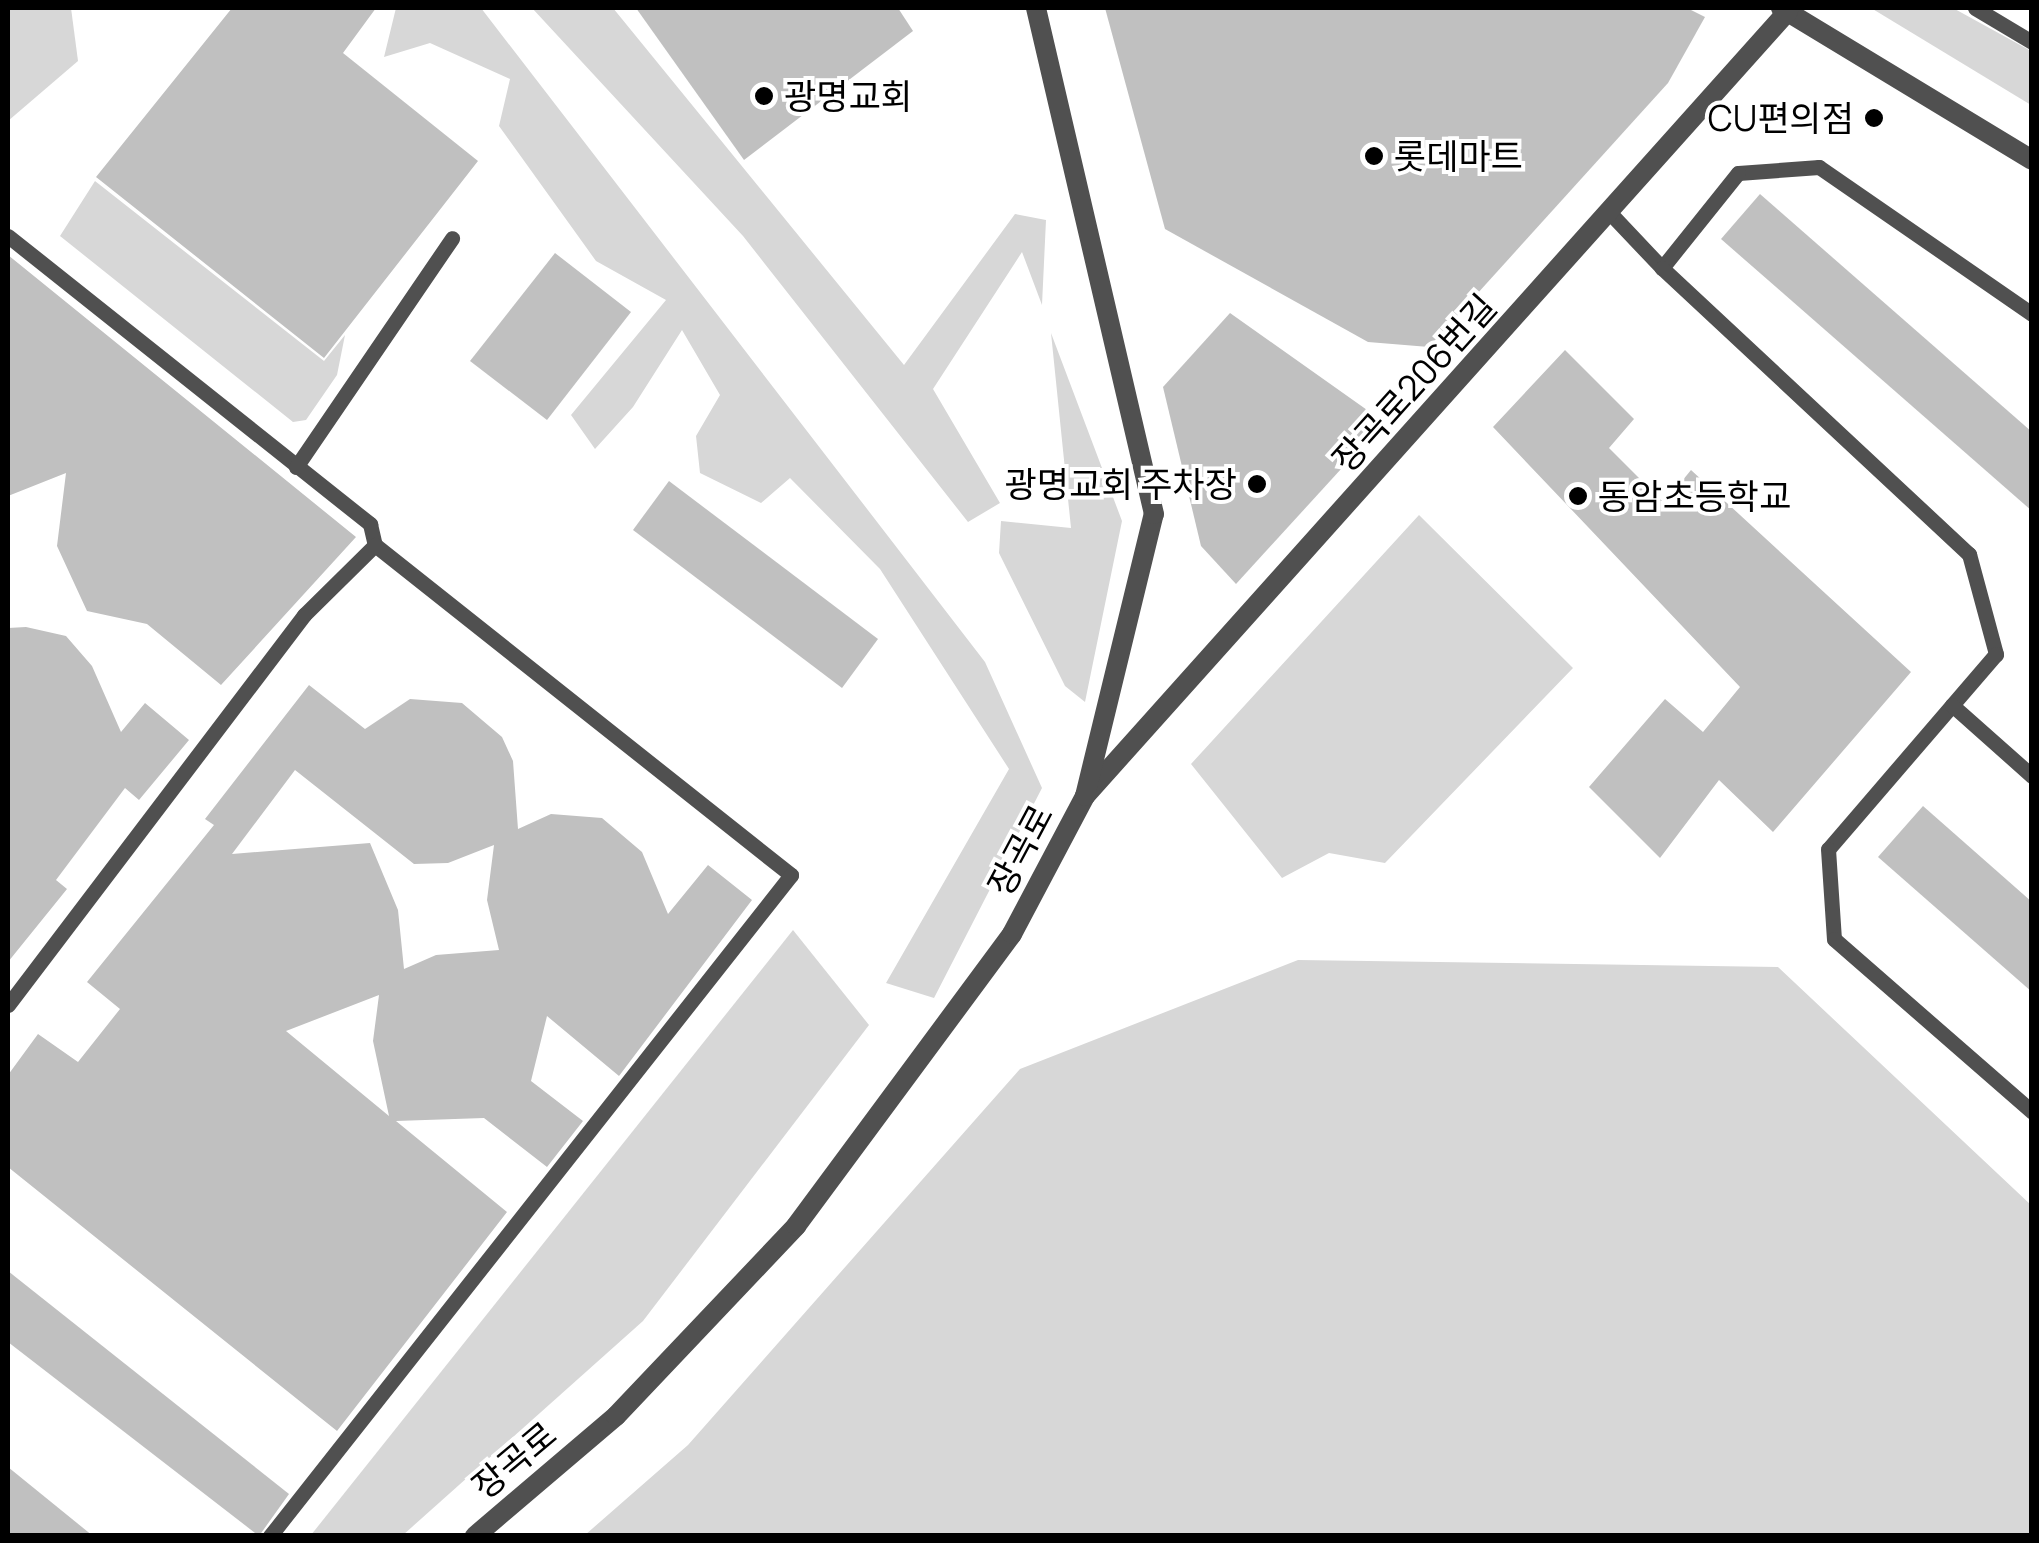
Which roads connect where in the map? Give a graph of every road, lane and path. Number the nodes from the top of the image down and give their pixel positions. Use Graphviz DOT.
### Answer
graph roads {
  1 [pos="1036,8"];
  2 [pos="1975,8"];
  3 [pos="1785,9"];
  4 [pos="2032,42"];
  5 [pos="2032,160"];
  6 [pos="1610,213"];
  7 [pos="8,236"];
  8 [pos="452,238"];
  9 [pos="1662,268"];
  10 [pos="2032,314"];
  11 [pos="296,467"];
  12 [pos="375,545"];
  13 [pos="1952,705"];
  14 [pos="2032,776"];
  15 [pos="1085,796"];
  16 [pos="8,1005"];
  17 [pos="2032,1112"];
  18 [pos="270,1536"];
  19 [pos="475,1536"];
  1 -- 15 [label="street, 장곡로"];
  2 -- 4 [label="lane"];
  3 -- 5 [label="street"];
  3 -- 6 [label="street, 장곡로206번길"];
  6 -- 9 [label="lane"];
  6 -- 15 [label="street, 장곡로206번길"];
  7 -- 11 [label="lane"];
  8 -- 11 [label="lane"];
  9 -- 10 [label="lane"];
  9 -- 13 [label="lane"];
  11 -- 12 [label="lane"];
  12 -- 16 [label="lane"];
  12 -- 18 [label="lane"];
  13 -- 14 [label="lane"];
  13 -- 17 [label="lane"];
  15 -- 19 [label="street, 장곡로"];
}
